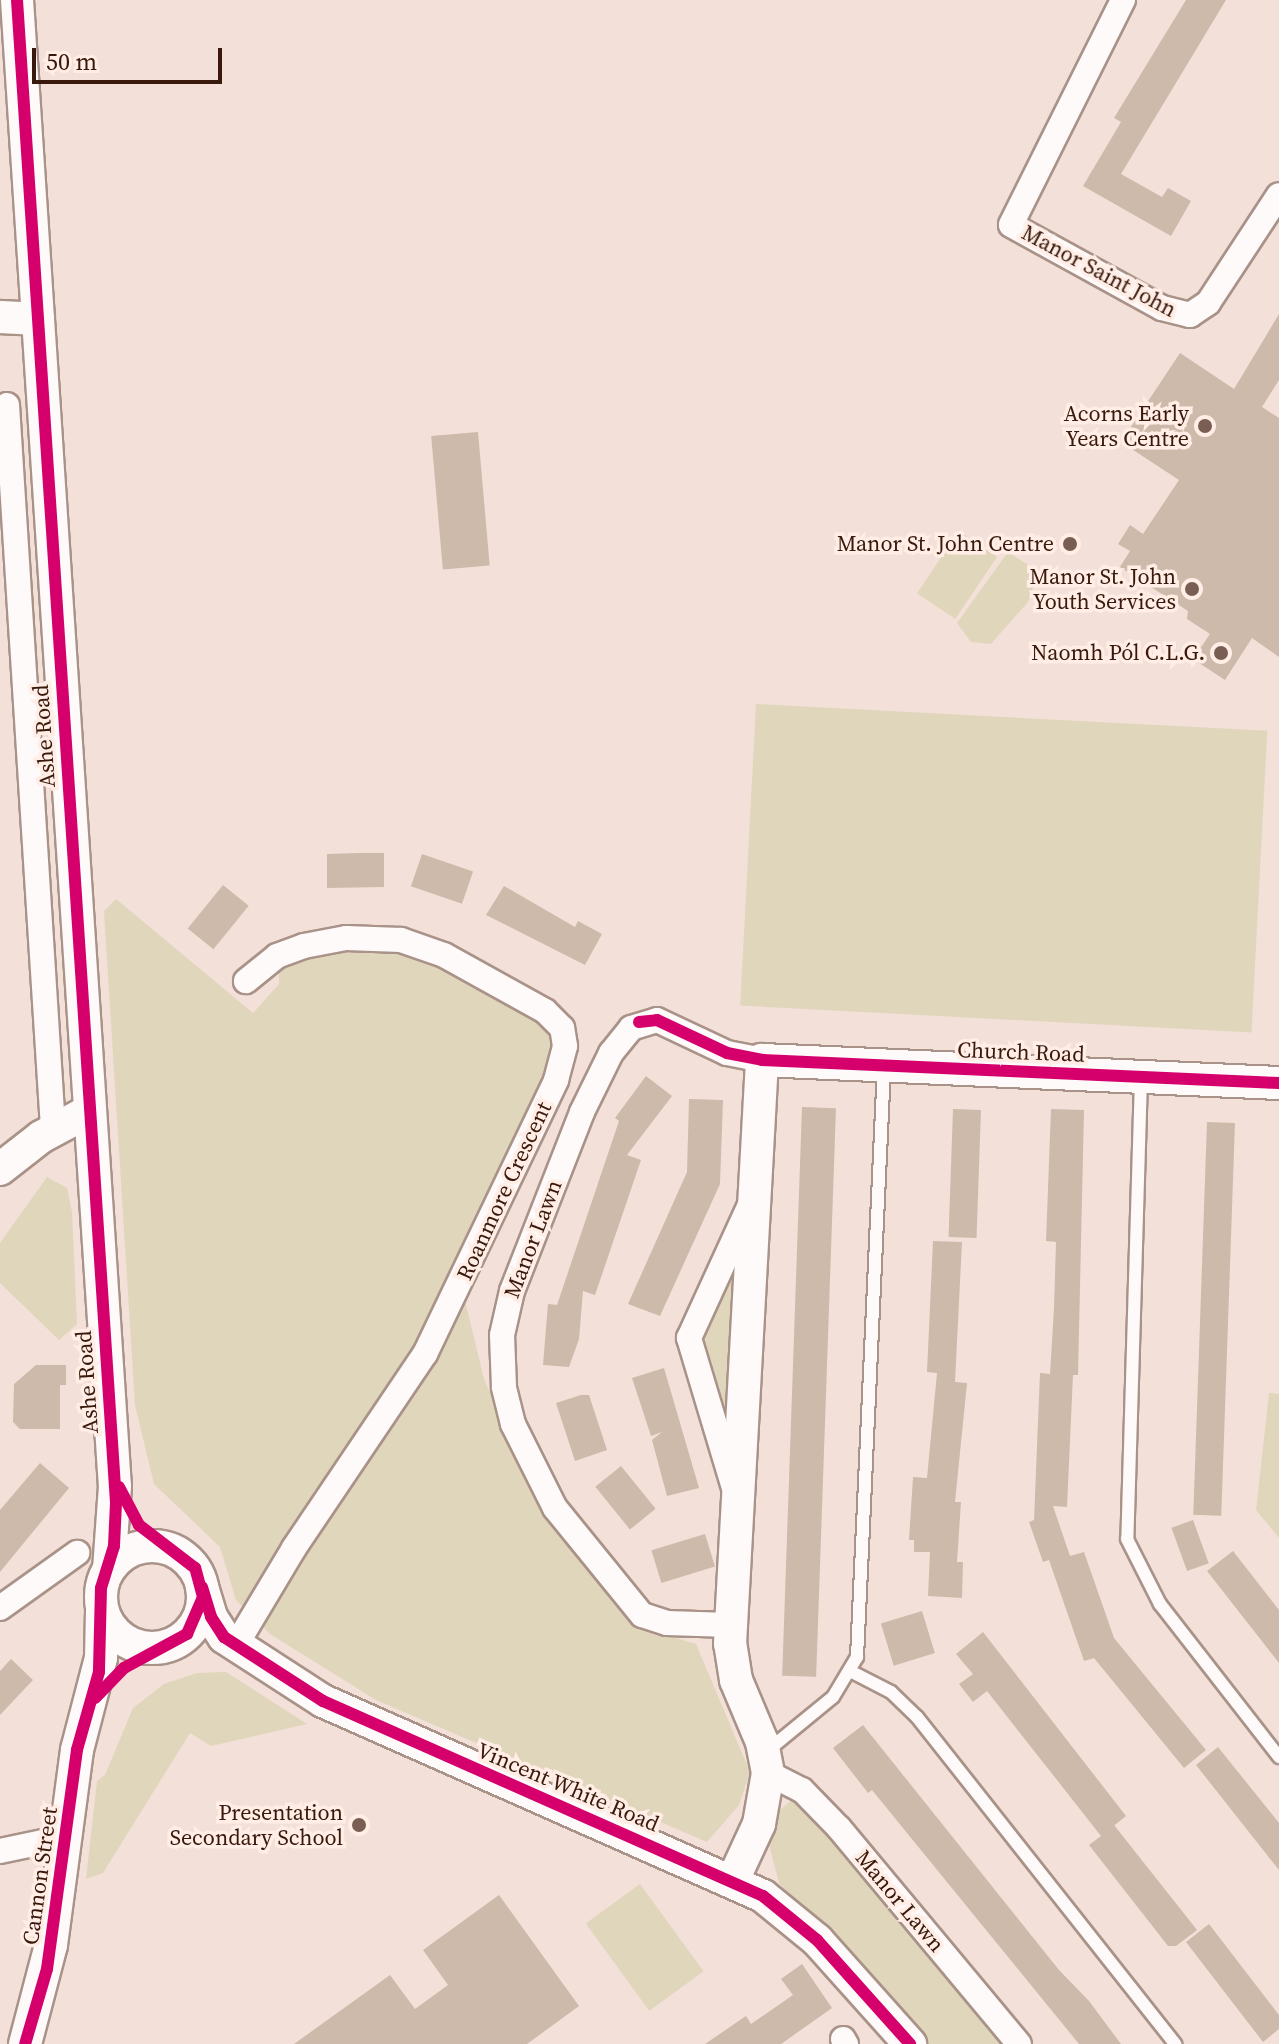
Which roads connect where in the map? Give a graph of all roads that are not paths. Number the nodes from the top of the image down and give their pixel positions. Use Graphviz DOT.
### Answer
graph roads {
  1 [pos="17,0"];
  2 [pos="1123,0"];
  3 [pos="1279,195"];
  4 [pos="0,317"];
  5 [pos="38,319"];
  6 [pos="7,405"];
  7 [pos="50,518"];
  8 [pos="15,520"];
  9 [pos="63,720"];
  10 [pos="29,734"];
  11 [pos="246,981"];
  12 [pos="762,1060"];
  13 [pos="884,1066"];
  14 [pos="1141,1077"];
  15 [pos="1279,1083"];
  16 [pos="89,1111"];
  17 [pos="53,1129"];
  18 [pos="0,1169"];
  19 [pos="753,1198"];
  20 [pos="114,1468"];
  21 [pos="737,1498"];
  22 [pos="172,1550"];
  23 [pos="77,1553"];
  24 [pos="109,1569"];
  25 [pos="202,1587"];
  26 [pos="0,1608"];
  27 [pos="102,1610"];
  28 [pos="730,1625"];
  29 [pos="170,1644"];
  30 [pos="236,1645"];
  31 [pos="852,1672"];
  32 [pos="87,1711"];
  33 [pos="1279,1757"];
  34 [pos="767,1763"];
  35 [pos="67,1837"];
  36 [pos="0,1851"];
  37 [pos="733,1880"];
  38 [pos="25,2044"];
  39 [pos="910,2044"];
  40 [pos="1019,2044"];
  41 [pos="1175,2044"];
  1 -- 5 [label="street, Ashe Road"];
  2 -- 3 [label="street, Manor Saint John"];
  4 -- 5 [label="street"];
  5 -- 7 [label="street, Ashe Road"];
  6 -- 8 [label="street"];
  7 -- 8 [label="street"];
  7 -- 9 [label="street, Ashe Road"];
  8 -- 10 [label="street"];
  9 -- 10 [label="street"];
  9 -- 16 [label="street, Ashe Road"];
  10 -- 17 [label="street"];
  11 -- 30 [label="street, Roanmore Crescent"];
  12 -- 13 [label="street, Church Road"];
  12 -- 19 [label="street"];
  12 -- 28 [label="street, Manor Lawn"];
  13 -- 14 [label="street, Church Road"];
  13 -- 31 [label="lane"];
  14 -- 15 [label="street, Church Road"];
  14 -- 33 [label="lane"];
  16 -- 17 [label="street"];
  16 -- 20 [label="street, Ashe Road"];
  17 -- 18 [label="street"];
  19 -- 21 [label="street"];
  19 -- 21 [label="street"];
  20 -- 22 [label="street, Ashe Road"];
  20 -- 24 [label="street, Ashe Road"];
  21 -- 28 [label="street"];
  22 -- 24 [label="street"];
  22 -- 25 [label="street"];
  23 -- 26 [label="street"];
  24 -- 27 [label="street"];
  25 -- 29 [label="street"];
  25 -- 30 [label="street, Vincent White Road"];
  27 -- 29 [label="street"];
  27 -- 32 [label="street, Cannon Street"];
  28 -- 34 [label="street"];
  29 -- 30 [label="street"];
  29 -- 32 [label="street, Cannon Street"];
  30 -- 37 [label="street, Vincent White Road"];
  31 -- 34 [label="lane"];
  31 -- 41 [label="lane"];
  32 -- 35 [label="street, Cannon Street"];
  34 -- 37 [label="street"];
  34 -- 40 [label="street, Manor Lawn"];
  35 -- 36 [label="street"];
  35 -- 38 [label="street, Cannon Street"];
  37 -- 39 [label="street, Vincent White Road"];
}
